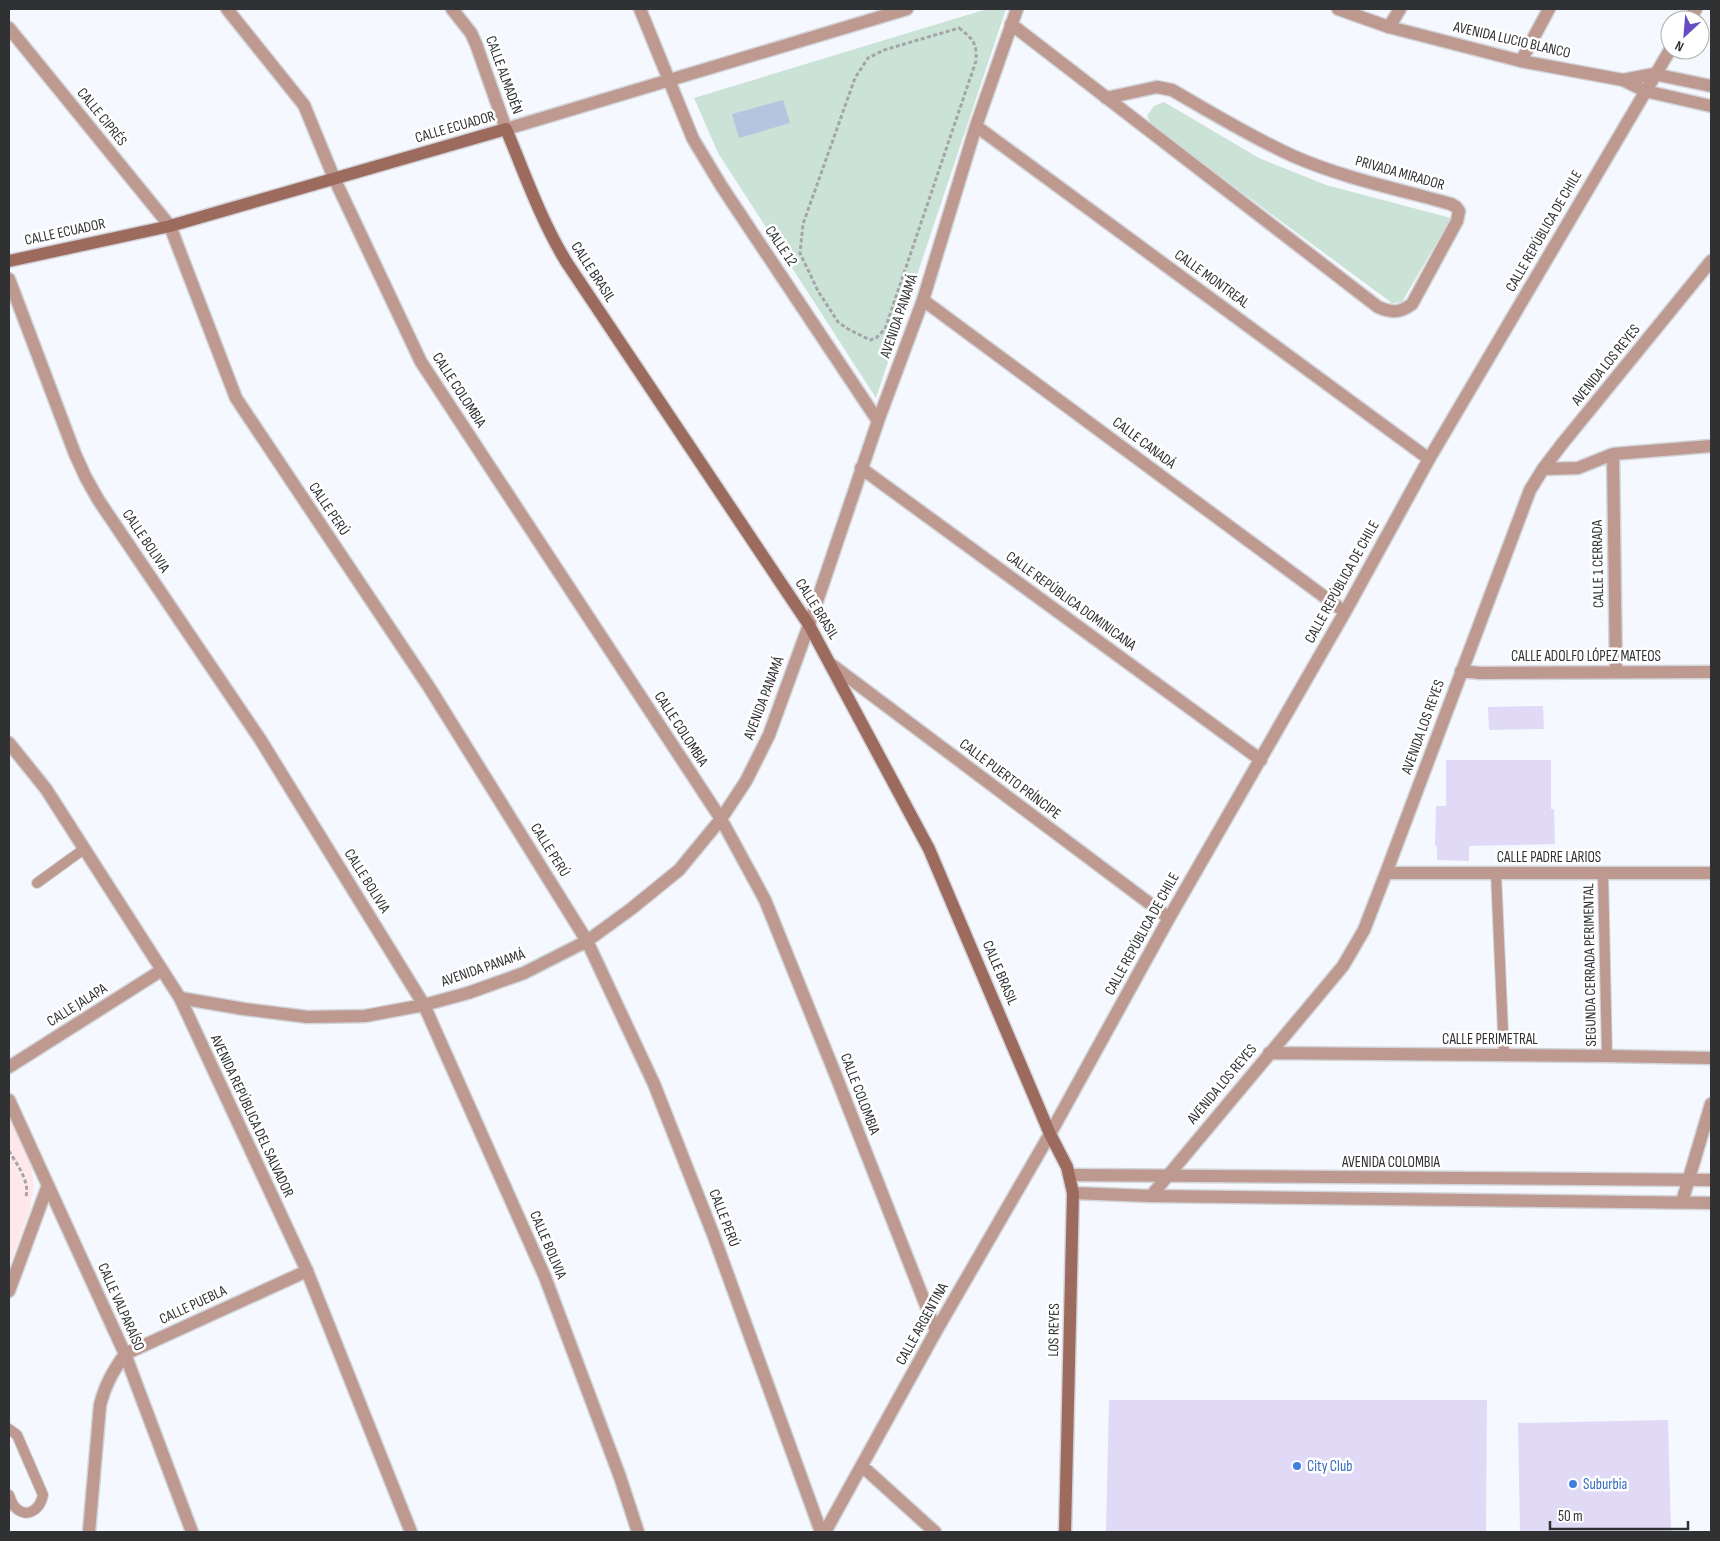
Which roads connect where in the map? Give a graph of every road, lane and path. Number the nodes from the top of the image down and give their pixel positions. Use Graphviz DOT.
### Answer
graph roads {
  1 [pos="227,9"];
  2 [pos="452,9"];
  3 [pos="640,9"];
  4 [pos="907,9"];
  5 [pos="1017,9"];
  6 [pos="1338,9"];
  7 [pos="1400,9"];
  8 [pos="1549,9"];
  9 [pos="1011,24"];
  10 [pos="1388,27"];
  11 [pos="9,28"];
  12 [pos="1521,60"];
  13 [pos="1663,60"];
  14 [pos="1654,74"];
  15 [pos="669,80"];
  16 [pos="1623,80"];
  17 [pos="1711,86"];
  18 [pos="1645,91"];
  19 [pos="1106,98"];
  20 [pos="1711,106"];
  21 [pos="976,126"];
  22 [pos="506,129"];
  23 [pos="334,178"];
  24 [pos="170,226"];
  25 [pos="9,261"];
  26 [pos="1711,261"];
  27 [pos="9,279"];
  28 [pos="923,300"];
  29 [pos="848,329"];
  30 [pos="878,422"];
  31 [pos="1711,446"];
  32 [pos="1613,454"];
  33 [pos="1429,459"];
  34 [pos="862,468"];
  35 [pos="1543,469"];
  36 [pos="1345,612"];
  37 [pos="809,625"];
  38 [pos="832,665"];
  39 [pos="1461,671"];
  40 [pos="1616,672"];
  41 [pos="1711,672"];
  42 [pos="9,743"];
  43 [pos="1261,760"];
  44 [pos="721,819"];
  45 [pos="84,849"];
  46 [pos="1386,873"];
  47 [pos="1496,873"];
  48 [pos="1603,873"];
  49 [pos="1711,873"];
  50 [pos="37,883"];
  51 [pos="1169,918"];
  52 [pos="587,941"];
  53 [pos="162,970"];
  54 [pos="180,998"];
  55 [pos="424,1005"];
  56 [pos="1269,1054"];
  57 [pos="1504,1055"];
  58 [pos="1607,1056"];
  59 [pos="1711,1058"];
  60 [pos="9,1067"];
  61 [pos="9,1100"];
  62 [pos="1711,1104"];
  63 [pos="1050,1134"];
  64 [pos="9,1151"];
  65 [pos="1070,1175"];
  66 [pos="1166,1177"];
  67 [pos="1688,1180"];
  68 [pos="1711,1180"];
  69 [pos="48,1185"];
  70 [pos="1073,1193"];
  71 [pos="1150,1196"];
  72 [pos="24,1201"];
  73 [pos="1682,1202"];
  74 [pos="1711,1202"];
  75 [pos="307,1271"];
  76 [pos="9,1291"];
  77 [pos="936,1331"];
  78 [pos="125,1354"];
  79 [pos="9,1430"];
  80 [pos="862,1466"];
  81 [pos="9,1495"];
  82 [pos="89,1532"];
  83 [pos="192,1532"];
  84 [pos="411,1532"];
  85 [pos="638,1532"];
  86 [pos="821,1532"];
  87 [pos="825,1532"];
  88 [pos="935,1532"];
  89 [pos="1065,1532"];
  1 -- 23 [label="street, CALLE COLOMBIA"];
  2 -- 22 [label="street, CALLE ALMADÉN"];
  3 -- 15 [label="street"];
  4 -- 15 [label="street, CALLE ECUADOR"];
  5 -- 9 [label="street, AVENIDA PANAMÁ"];
  6 -- 10 [label="street, AVENIDA LUCIO BLANCO"];
  7 -- 10 [label="street"];
  8 -- 12 [label="street"];
  9 -- 19 [label="street, PRIVADA MIRADOR"];
  9 -- 21 [label="street, AVENIDA PANAMÁ"];
  10 -- 12 [label="street, AVENIDA LUCIO BLANCO"];
  11 -- 24 [label="street, CALLE CIPRÉS"];
  12 -- 16 [label="street, AVENIDA LUCIO BLANCO"];
  13 -- 14 [label="street, CALLE REPÚBLICA DE CHILE"];
  14 -- 16 [label="street, AVENIDA LUCIO BLANCO"];
  14 -- 17 [label="street, AVENIDA LUCIO BLANCO"];
  14 -- 18 [label="street, CALLE REPÚBLICA DE CHILE"];
  15 -- 22 [label="street, CALLE ECUADOR"];
  15 -- 30 [label="street, CALLE 12"];
  16 -- 18 [label="street, AVENIDA LUCIO BLANCO"];
  18 -- 20 [label="street, AVENIDA LUCIO BLANCO"];
  18 -- 33 [label="street, CALLE REPÚBLICA DE CHILE"];
  19 -- 19 [label="street, PRIVADA MIRADOR"];
  21 -- 28 [label="street, AVENIDA PANAMÁ"];
  21 -- 33 [label="street, CALLE MONTREAL"];
  22 -- 23 [label="main road, CALLE ECUADOR"];
  22 -- 37 [label="main road, CALLE BRASIL"];
  23 -- 24 [label="main road, CALLE ECUADOR"];
  23 -- 44 [label="street, CALLE COLOMBIA"];
  24 -- 25 [label="main road, CALLE ECUADOR"];
  24 -- 52 [label="street, CALLE PERÚ"];
  26 -- 35 [label="street, AVENIDA LOS REYES"];
  27 -- 55 [label="street, CALLE BOLIVIA"];
  28 -- 30 [label="street, AVENIDA PANAMÁ"];
  28 -- 36 [label="street, CALLE CANADÁ"];
  29 -- 29 [label="path"];
  30 -- 34 [label="street, AVENIDA PANAMÁ"];
  31 -- 32 [label="street"];
  32 -- 35 [label="street"];
  32 -- 40 [label="street, CALLE 1 CERRADA"];
  33 -- 36 [label="street, CALLE REPÚBLICA DE CHILE"];
  34 -- 37 [label="street, AVENIDA PANAMÁ"];
  34 -- 43 [label="street, CALLE REPÚBLICA DOMINICANA"];
  35 -- 39 [label="street, AVENIDA LOS REYES"];
  36 -- 43 [label="street, CALLE REPÚBLICA DE CHILE"];
  37 -- 38 [label="main road, CALLE BRASIL"];
  37 -- 44 [label="street, AVENIDA PANAMÁ"];
  38 -- 51 [label="street, CALLE PUERTO PRÍNCIPE"];
  38 -- 63 [label="main road, CALLE BRASIL"];
  39 -- 40 [label="street, CALLE ADOLFO LÓPEZ MATEOS"];
  39 -- 46 [label="street, AVENIDA LOS REYES"];
  40 -- 41 [label="street, CALLE ADOLFO LÓPEZ MATEOS"];
  42 -- 45 [label="street, AVENIDA REPÚBLICA DEL SALVADOR"];
  43 -- 51 [label="street, CALLE REPÚBLICA DE CHILE"];
  44 -- 52 [label="street, AVENIDA PANAMÁ"];
  44 -- 77 [label="street, CALLE COLOMBIA"];
  45 -- 50 [label="lane"];
  45 -- 53 [label="street, AVENIDA REPÚBLICA DEL SALVADOR"];
  46 -- 47 [label="street, CALLE PADRE LARIOS"];
  46 -- 56 [label="street, AVENIDA LOS REYES"];
  47 -- 48 [label="street, CALLE PADRE LARIOS"];
  47 -- 57 [label="lane"];
  48 -- 49 [label="street, CALLE PADRE LARIOS"];
  48 -- 58 [label="lane, SEGUNDA CERRADA PERIMENTAL"];
  51 -- 63 [label="street, CALLE REPÚBLICA DE CHILE"];
  52 -- 55 [label="street, AVENIDA PANAMÁ"];
  52 -- 86 [label="street, CALLE PERÚ"];
  53 -- 54 [label="street, AVENIDA REPÚBLICA DEL SALVADOR"];
  53 -- 60 [label="street, CALLE JALAPA"];
  54 -- 55 [label="street, AVENIDA PANAMÁ"];
  54 -- 75 [label="street, AVENIDA REPÚBLICA DEL SALVADOR"];
  55 -- 85 [label="street, CALLE BOLIVIA"];
  56 -- 57 [label="street, CALLE PERIMETRAL"];
  56 -- 66 [label="street, AVENIDA LOS REYES"];
  57 -- 58 [label="street, CALLE PERIMETRAL"];
  58 -- 59 [label="street, CALLE PERIMETRAL"];
  61 -- 69 [label="street, CALLE VALPARAÍSO"];
  62 -- 67 [label="street"];
  63 -- 65 [label="main road, LOS REYES"];
  63 -- 77 [label="street, CALLE ARGENTINA"];
  64 -- 72 [label="path"];
  65 -- 66 [label="street, AVENIDA COLOMBIA"];
  65 -- 70 [label="main road, LOS REYES"];
  66 -- 67 [label="street, AVENIDA COLOMBIA"];
  66 -- 71 [label="street, AVENIDA LOS REYES"];
  67 -- 68 [label="street, AVENIDA COLOMBIA"];
  67 -- 73 [label="street"];
  69 -- 76 [label="street"];
  69 -- 78 [label="street, CALLE VALPARAÍSO"];
  70 -- 71 [label="street"];
  70 -- 89 [label="main road, LOS REYES"];
  71 -- 73 [label="street"];
  73 -- 74 [label="street"];
  75 -- 78 [label="street, CALLE PUEBLA"];
  75 -- 84 [label="street, AVENIDA REPÚBLICA DEL SALVADOR"];
  77 -- 80 [label="street, CALLE ARGENTINA"];
  78 -- 82 [label="street, CALLE PUEBLA"];
  78 -- 83 [label="street, CALLE VALPARAÍSO"];
  79 -- 81 [label="lane"];
  80 -- 87 [label="street, CALLE ARGENTINA"];
  80 -- 88 [label="street"];
}
